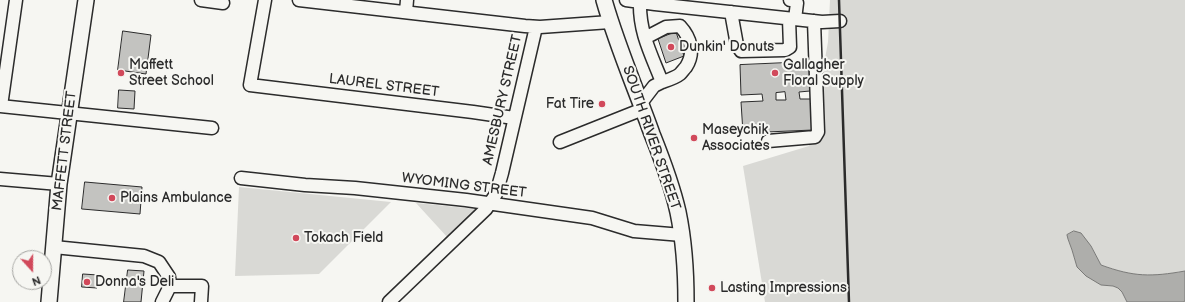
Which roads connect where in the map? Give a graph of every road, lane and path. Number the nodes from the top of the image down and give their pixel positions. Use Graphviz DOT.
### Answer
graph roads {
  1 [pos="16,0"];
  2 [pos="86,0"];
  3 [pos="201,0"];
  4 [pos="265,0"];
  5 [pos="299,0"];
  6 [pos="407,0"];
  7 [pos="604,0"];
  8 [pos="626,0"];
  9 [pos="790,0"];
  10 [pos="640,2"];
  11 [pos="223,3"];
  12 [pos="673,3"];
  13 [pos="716,5"];
  14 [pos="406,12"];
  15 [pos="731,12"];
  16 [pos="792,19"];
  17 [pos="814,21"];
  18 [pos="840,21"];
  19 [pos="610,22"];
  20 [pos="536,27"];
  21 [pos="645,38"];
  22 [pos="662,82"];
  23 [pos="1,106"];
  24 [pos="642,106"];
  25 [pos="69,113"];
  26 [pos="514,118"];
  27 [pos="212,128"];
  28 [pos="560,142"];
  29 [pos="768,142"];
  30 [pos="241,178"];
  31 [pos="0,179"];
  32 [pos="59,184"];
  33 [pos="490,204"];
  34 [pos="682,235"];
  35 [pos="54,247"];
  36 [pos="170,286"];
  37 [pos="49,302"];
  38 [pos="162,302"];
  39 [pos="201,302"];
  40 [pos="389,302"];
  41 [pos="686,302"];
  1 -- 23 [label="street"];
  2 -- 25 [label="main road, MAFFETT STREET"];
  3 -- 11 [label="street"];
  4 -- 26 [label="street, LAUREL STREET"];
  5 -- 14 [label="street"];
  6 -- 14 [label="street"];
  7 -- 19 [label="main road, SOUTH RIVER STREET"];
  8 -- 10 [label="street"];
  9 -- 16 [label="street"];
  10 -- 12 [label="street"];
  10 -- 21 [label="street"];
  12 -- 13 [label="street"];
  13 -- 15 [label="street"];
  14 -- 20 [label="street"];
  15 -- 16 [label="street"];
  15 -- 16 [label="street"];
  16 -- 17 [label="street"];
  17 -- 18 [label="street"];
  17 -- 29 [label="street"];
  19 -- 20 [label="street"];
  19 -- 24 [label="main road, SOUTH RIVER STREET"];
  20 -- 26 [label="street, AMESBURY STREET"];
  21 -- 22 [label="street"];
  21 -- 22 [label="street"];
  22 -- 24 [label="street"];
  23 -- 25 [label="street"];
  24 -- 28 [label="street"];
  24 -- 34 [label="main road, SOUTH RIVER STREET"];
  25 -- 27 [label="street"];
  25 -- 32 [label="main road, MAFFETT STREET"];
  26 -- 33 [label="street, AMESBURY STREET"];
  30 -- 33 [label="street, WYOMING STREET"];
  31 -- 32 [label="street"];
  32 -- 35 [label="main road, MAFFETT STREET"];
  33 -- 34 [label="street, WYOMING STREET"];
  33 -- 40 [label="street, AMESBURY STREET"];
  34 -- 41 [label="main road, SOUTH RIVER STREET"];
  35 -- 36 [label="street"];
  35 -- 37 [label="main road, MAFFETT STREET"];
  36 -- 38 [label="street"];
  36 -- 39 [label="street"];
}
